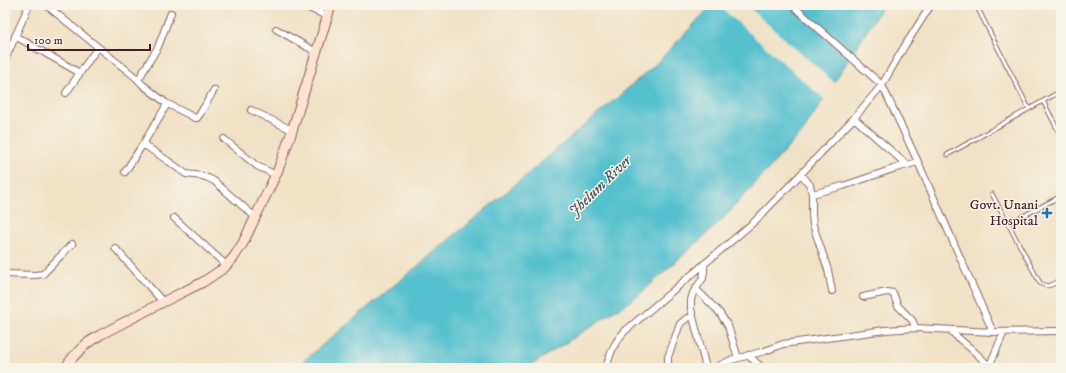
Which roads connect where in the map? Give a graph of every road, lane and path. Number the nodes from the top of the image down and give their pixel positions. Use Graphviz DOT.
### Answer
graph roads {
  1 [pos="29,5"];
  2 [pos="46,5"];
  3 [pos="302,5"];
  4 [pos="331,5"];
  5 [pos="792,5"];
  6 [pos="931,5"];
  7 [pos="977,7"];
  8 [pos="171,13"];
  9 [pos="327,16"];
  10 [pos="276,29"];
  11 [pos="15,36"];
  12 [pos="98,47"];
  13 [pos="316,52"];
  14 [pos="5,60"];
  15 [pos="80,73"];
  16 [pos="138,80"];
  17 [pos="882,85"];
  18 [pos="214,90"];
  19 [pos="1061,91"];
  20 [pos="66,93"];
  21 [pos="1043,101"];
  22 [pos="166,103"];
  23 [pos="1030,109"];
  24 [pos="251,110"];
  25 [pos="854,118"];
  26 [pos="292,130"];
  27 [pos="1061,136"];
  28 [pos="224,139"];
  29 [pos="143,144"];
  30 [pos="947,155"];
  31 [pos="918,162"];
  32 [pos="907,165"];
  33 [pos="125,172"];
  34 [pos="801,174"];
  35 [pos="276,175"];
  36 [pos="812,194"];
  37 [pos="992,194"];
  38 [pos="1061,196"];
  39 [pos="174,218"];
  40 [pos="255,218"];
  41 [pos="1008,224"];
  42 [pos="72,244"];
  43 [pos="115,248"];
  44 [pos="704,264"];
  45 [pos="226,265"];
  46 [pos="5,274"];
  47 [pos="1061,280"];
  48 [pos="696,289"];
  49 [pos="832,291"];
  50 [pos="863,297"];
  51 [pos="163,302"];
  52 [pos="693,316"];
  53 [pos="916,328"];
  54 [pos="950,330"];
  55 [pos="1061,331"];
  56 [pos="992,332"];
  57 [pos="1004,332"];
  58 [pos="748,355"];
  59 [pos="738,358"];
  60 [pos="989,367"];
  61 [pos="65,368"];
  62 [pos="606,368"];
  63 [pos="668,368"];
  64 [pos="706,368"];
  65 [pos="714,368"];
  66 [pos="762,368"];
  1 -- 11 [label="street"];
  2 -- 12 [label="street"];
  3 -- 9 [label="street"];
  4 -- 9 [label="street"];
  5 -- 17 [label="street"];
  6 -- 17 [label="street"];
  7 -- 23 [label="lane"];
  8 -- 16 [label="street"];
  9 -- 13 [label="street"];
  10 -- 13 [label="street"];
  11 -- 14 [label="street"];
  11 -- 15 [label="street"];
  12 -- 15 [label="street"];
  12 -- 16 [label="street"];
  13 -- 26 [label="street"];
  15 -- 20 [label="street"];
  16 -- 22 [label="street"];
  17 -- 25 [label="street"];
  17 -- 31 [label="street"];
  18 -- 22 [label="street"];
  19 -- 21 [label="lane"];
  21 -- 23 [label="lane"];
  21 -- 27 [label="lane"];
  22 -- 29 [label="street"];
  23 -- 30 [label="lane"];
  24 -- 26 [label="street"];
  25 -- 32 [label="street"];
  25 -- 34 [label="street"];
  26 -- 35 [label="street"];
  28 -- 35 [label="street"];
  29 -- 33 [label="street"];
  29 -- 40 [label="street"];
  31 -- 32 [label="street"];
  31 -- 56 [label="street"];
  32 -- 36 [label="street"];
  34 -- 36 [label="street"];
  34 -- 44 [label="street"];
  35 -- 40 [label="street"];
  36 -- 49 [label="street"];
  37 -- 41 [label="lane"];
  38 -- 41 [label="lane"];
  39 -- 45 [label="street"];
  40 -- 45 [label="street"];
  41 -- 47 [label="lane"];
  42 -- 46 [label="street"];
  43 -- 51 [label="street"];
  44 -- 48 [label="street"];
  44 -- 62 [label="street"];
  45 -- 51 [label="street"];
  48 -- 52 [label="street"];
  48 -- 59 [label="street"];
  50 -- 53 [label="street"];
  51 -- 61 [label="street"];
  52 -- 63 [label="street"];
  52 -- 64 [label="street"];
  53 -- 54 [label="street"];
  53 -- 58 [label="street"];
  54 -- 56 [label="street"];
  54 -- 60 [label="street"];
  55 -- 57 [label="street"];
  56 -- 57 [label="street"];
  57 -- 60 [label="street"];
  58 -- 59 [label="street"];
  58 -- 66 [label="street"];
  59 -- 65 [label="street"];
}
